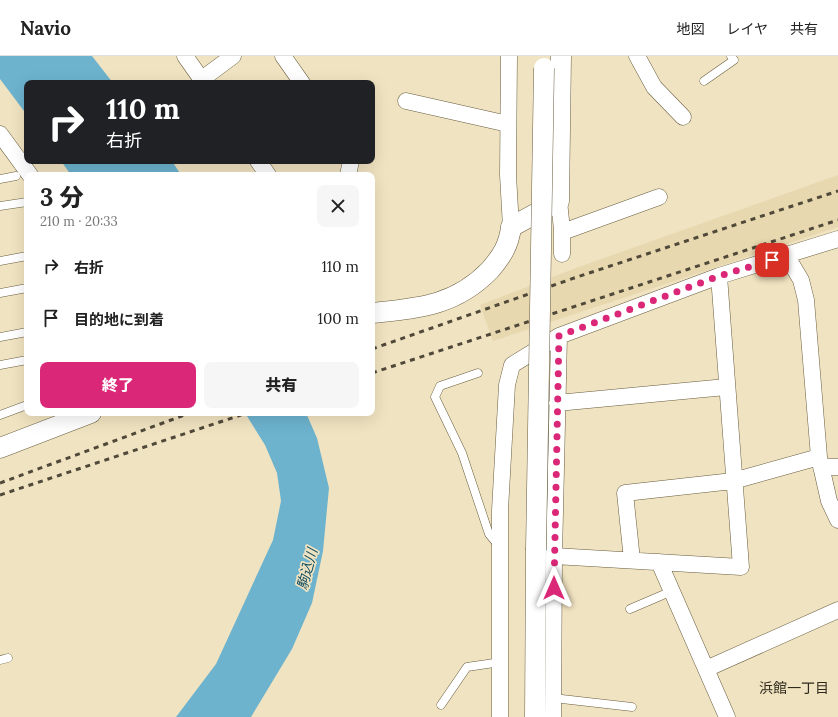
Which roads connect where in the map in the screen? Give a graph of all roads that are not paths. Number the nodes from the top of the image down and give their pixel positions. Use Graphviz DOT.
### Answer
graph roads {
  1 [pos="185,56"];
  2 [pos="234,56"];
  3 [pos="283,56"];
  4 [pos="509,56"];
  5 [pos="561,56"];
  6 [pos="731,56"];
  7 [pos="641,58"];
  8 [pos="544,62"];
  9 [pos="202,80"];
  10 [pos="204,80"];
  11 [pos="300,80"];
  12 [pos="704,81"];
  13 [pos="406,101"];
  14 [pos="683,117"];
  15 [pos="508,124"];
  16 [pos="0,134"];
  17 [pos="23,175"];
  18 [pos="0,179"];
  19 [pos="659,197"];
  20 [pos="559,201"];
  21 [pos="24,202"];
  22 [pos="0,206"];
  23 [pos="511,227"];
  24 [pos="562,230"];
  25 [pos="838,239"];
  26 [pos="562,254"];
  27 [pos="786,256"];
  28 [pos="24,257"];
  29 [pos="0,261"];
  30 [pos="719,276"];
  31 [pos="24,289"];
  32 [pos="0,293"];
  33 [pos="375,313"];
  34 [pos="24,333"];
  35 [pos="559,336"];
  36 [pos="0,337"];
  37 [pos="24,361"];
  38 [pos="0,365"];
  39 [pos="478,373"];
  40 [pos="726,387"];
  41 [pos="557,402"];
  42 [pos="24,406"];
  43 [pos="0,415"];
  44 [pos="83,416"];
  45 [pos="0,448"];
  46 [pos="820,462"];
  47 [pos="838,467"];
  48 [pos="733,481"];
  49 [pos="838,520"];
  50 [pos="500,547"];
  51 [pos="545,553"];
  52 [pos="632,560"];
  53 [pos="659,562"];
  54 [pos="672,591"];
  55 [pos="630,609"];
  56 [pos="838,610"];
  57 [pos="501,662"];
  58 [pos="706,669"];
  59 [pos="554,698"];
  60 [pos="441,706"];
  61 [pos="632,707"];
  62 [pos="500,717"];
  63 [pos="535,717"];
  64 [pos="553,717"];
  65 [pos="727,717"];
  1 -- 9 [label="street"];
  2 -- 10 [label="street"];
  3 -- 11 [label="street"];
  4 -- 15 [label="street"];
  5 -- 20 [label="street"];
  6 -- 12 [label="lane"];
  7 -- 14 [label="street"];
  8 -- 51 [label="street, bridge"];
  13 -- 15 [label="street"];
  15 -- 23 [label="street"];
  16 -- 17 [label="street"];
  17 -- 18 [label="lane"];
  19 -- 24 [label="street"];
  20 -- 23 [label="street"];
  20 -- 24 [label="street"];
  21 -- 22 [label="lane"];
  23 -- 33 [label="street"];
  24 -- 26 [label="street"];
  25 -- 27 [label="street"];
  27 -- 30 [label="street"];
  27 -- 46 [label="street"];
  28 -- 29 [label="lane"];
  30 -- 35 [label="street"];
  30 -- 40 [label="street"];
  31 -- 32 [label="lane"];
  34 -- 36 [label="lane"];
  35 -- 41 [label="street"];
  35 -- 50 [label="street"];
  37 -- 38 [label="lane"];
  39 -- 50 [label="lane"];
  40 -- 41 [label="street"];
  40 -- 48 [label="street"];
  41 -- 51 [label="street"];
  42 -- 43 [label="lane"];
  44 -- 45 [label="street"];
  46 -- 47 [label="street"];
  46 -- 48 [label="street"];
  46 -- 49 [label="street"];
  48 -- 52 [label="street"];
  48 -- 53 [label="street"];
  50 -- 57 [label="street"];
  51 -- 52 [label="street"];
  51 -- 59 [label="street"];
  51 -- 63 [label="street"];
  52 -- 53 [label="street"];
  53 -- 54 [label="street"];
  54 -- 55 [label="lane"];
  54 -- 58 [label="street"];
  56 -- 58 [label="street"];
  57 -- 60 [label="lane"];
  57 -- 62 [label="street"];
  58 -- 65 [label="street"];
  59 -- 61 [label="lane"];
  59 -- 64 [label="street"];
}
